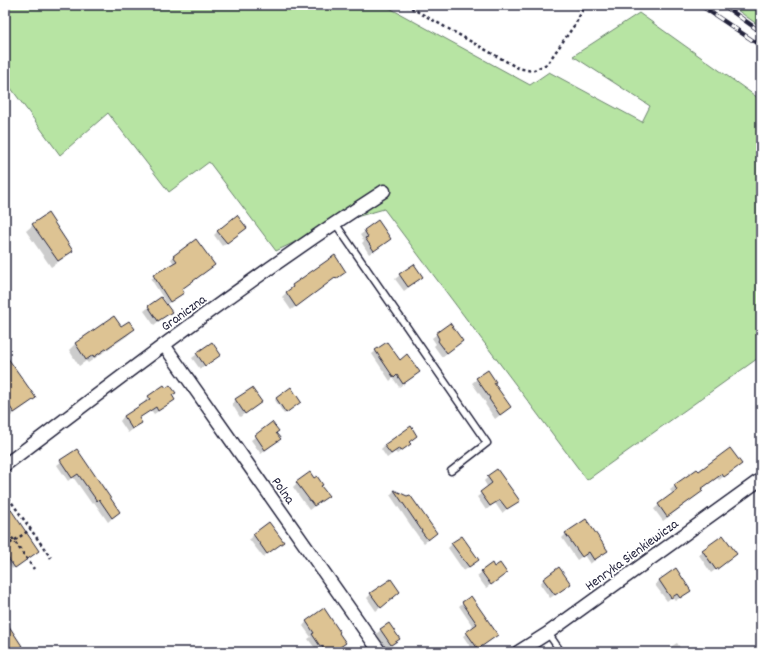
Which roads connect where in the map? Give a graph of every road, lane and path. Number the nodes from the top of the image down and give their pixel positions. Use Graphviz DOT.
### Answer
graph roads {
  1 [pos="406,5"];
  2 [pos="585,5"];
  3 [pos="384,191"];
  4 [pos="335,223"];
  5 [pos="164,345"];
  6 [pos="5,464"];
  7 [pos="451,471"];
  8 [pos="761,479"];
  9 [pos="5,493"];
  10 [pos="5,528"];
  11 [pos="31,529"];
  12 [pos="14,541"];
  13 [pos="5,547"];
  14 [pos="51,558"];
  15 [pos="34,569"];
  16 [pos="548,632"];
  17 [pos="380,652"];
  18 [pos="518,652"];
  19 [pos="561,652"];
  1 -- 2 [label="path"];
  3 -- 4 [label="street, Graniczna"];
  4 -- 5 [label="street, Graniczna"];
  4 -- 7 [label="lane"];
  5 -- 6 [label="street, Graniczna"];
  5 -- 17 [label="street, Polna"];
  8 -- 16 [label="street, Henryka Sienkiewicza"];
  9 -- 11 [label="path"];
  10 -- 12 [label="path"];
  11 -- 12 [label="path"];
  11 -- 14 [label="path"];
  12 -- 13 [label="path"];
  12 -- 15 [label="path"];
  16 -- 18 [label="street, Henryka Sienkiewicza"];
  16 -- 19 [label="lane"];
}
